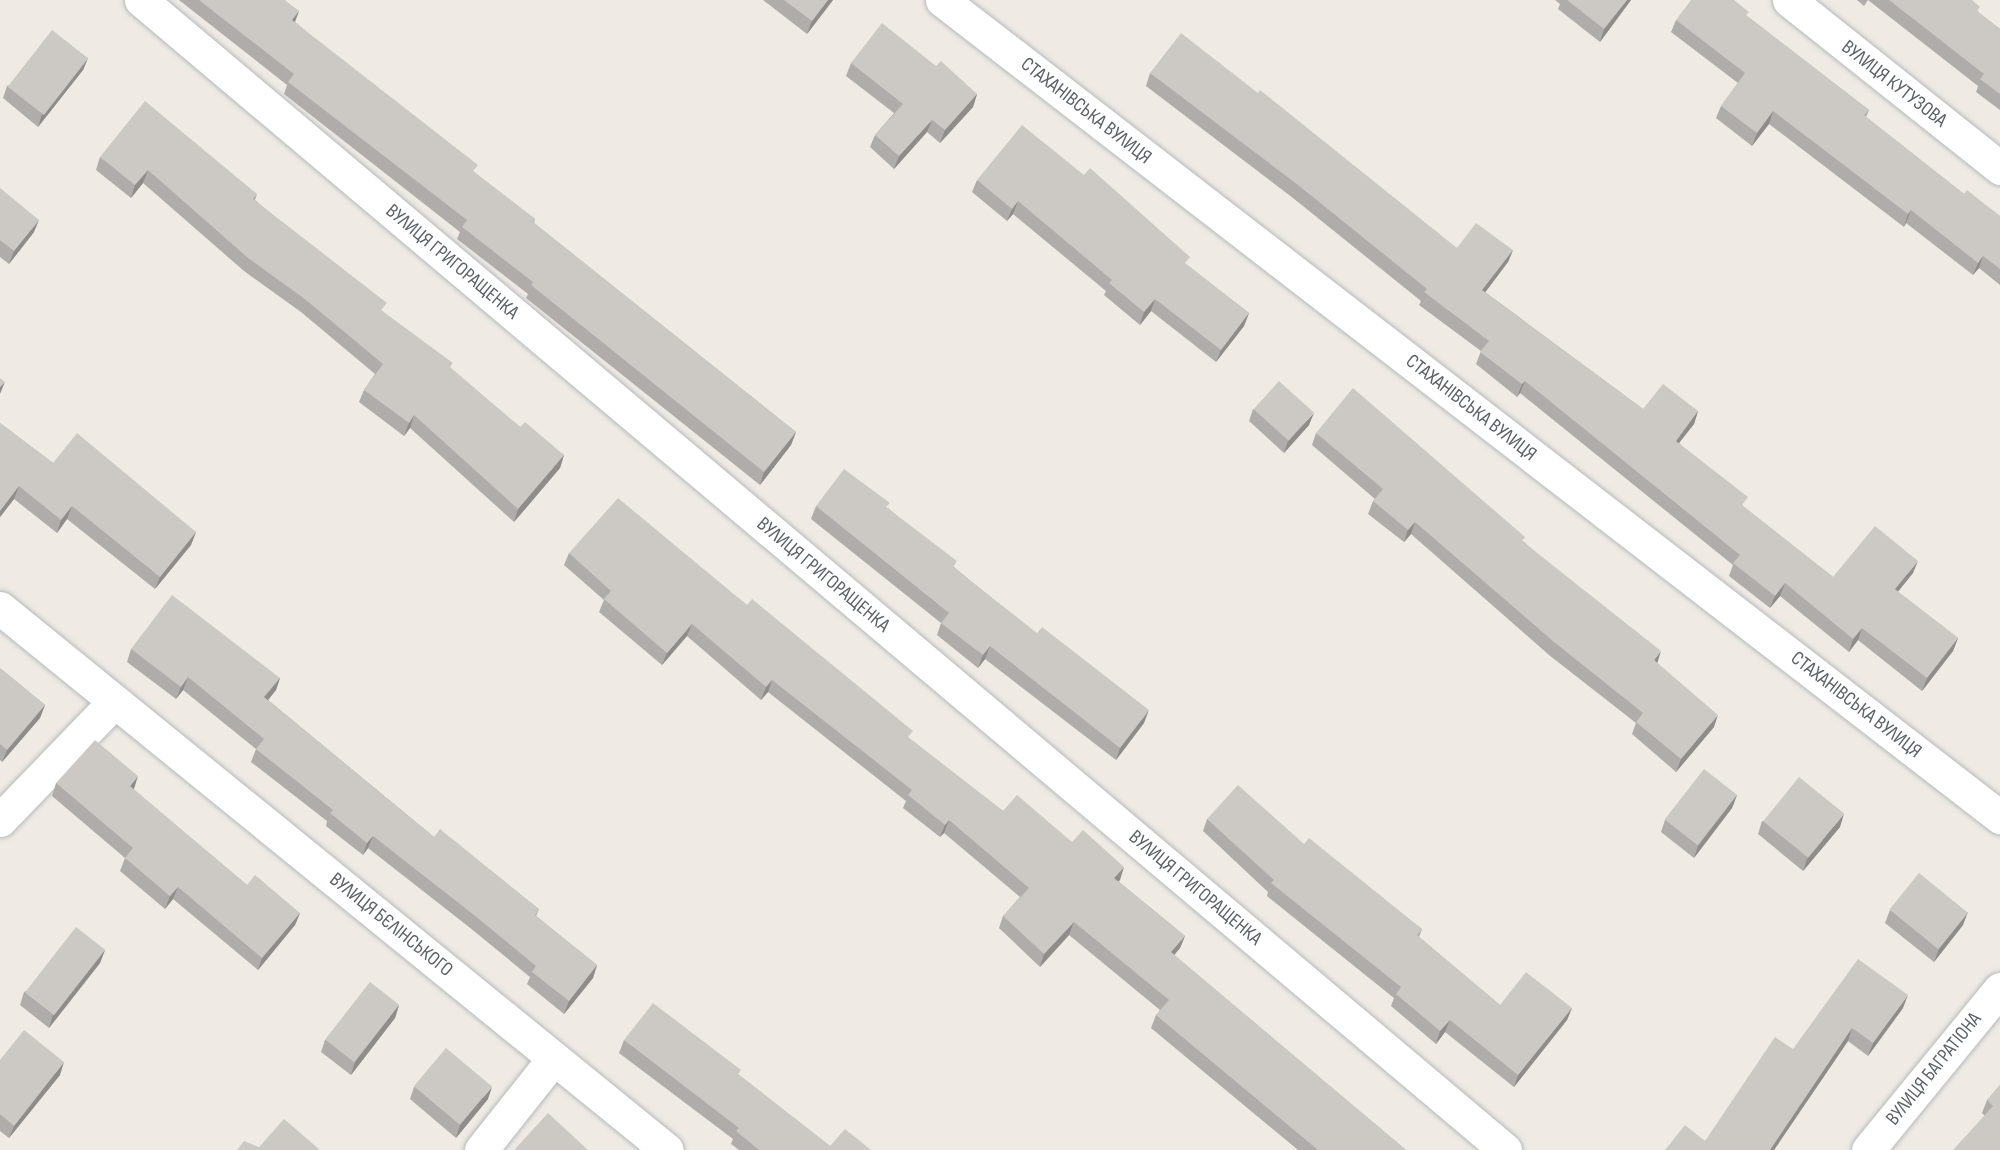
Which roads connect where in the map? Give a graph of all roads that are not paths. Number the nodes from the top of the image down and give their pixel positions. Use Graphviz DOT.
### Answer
graph roads {
  1 [pos="141,0"];
  2 [pos="942,0"];
  3 [pos="1789,0"];
  4 [pos="2000,168"];
  5 [pos="0,608"];
  6 [pos="115,701"];
  7 [pos="2000,817"];
  8 [pos="0,820"];
  9 [pos="2000,989"];
  10 [pos="554,1058"];
  11 [pos="481,1150"];
  12 [pos="667,1150"];
  13 [pos="1505,1150"];
  14 [pos="1868,1150"];
  1 -- 13 [label="street, ВУЛИЦЯ ГРИГОРАЩЕНКА"];
  2 -- 7 [label="street, СТАХАНІВСЬКА ВУЛИЦЯ"];
  3 -- 4 [label="street, ВУЛИЦЯ КУТУЗОВА"];
  5 -- 6 [label="street, ВУЛИЦЯ БЄЛІНСЬКОГО"];
  6 -- 8 [label="street"];
  6 -- 10 [label="street, ВУЛИЦЯ БЄЛІНСЬКОГО"];
  9 -- 14 [label="street, ВУЛИЦЯ БАГРАТІОНА"];
  10 -- 11 [label="street"];
  10 -- 12 [label="street, ВУЛИЦЯ БЄЛІНСЬКОГО"];
}
